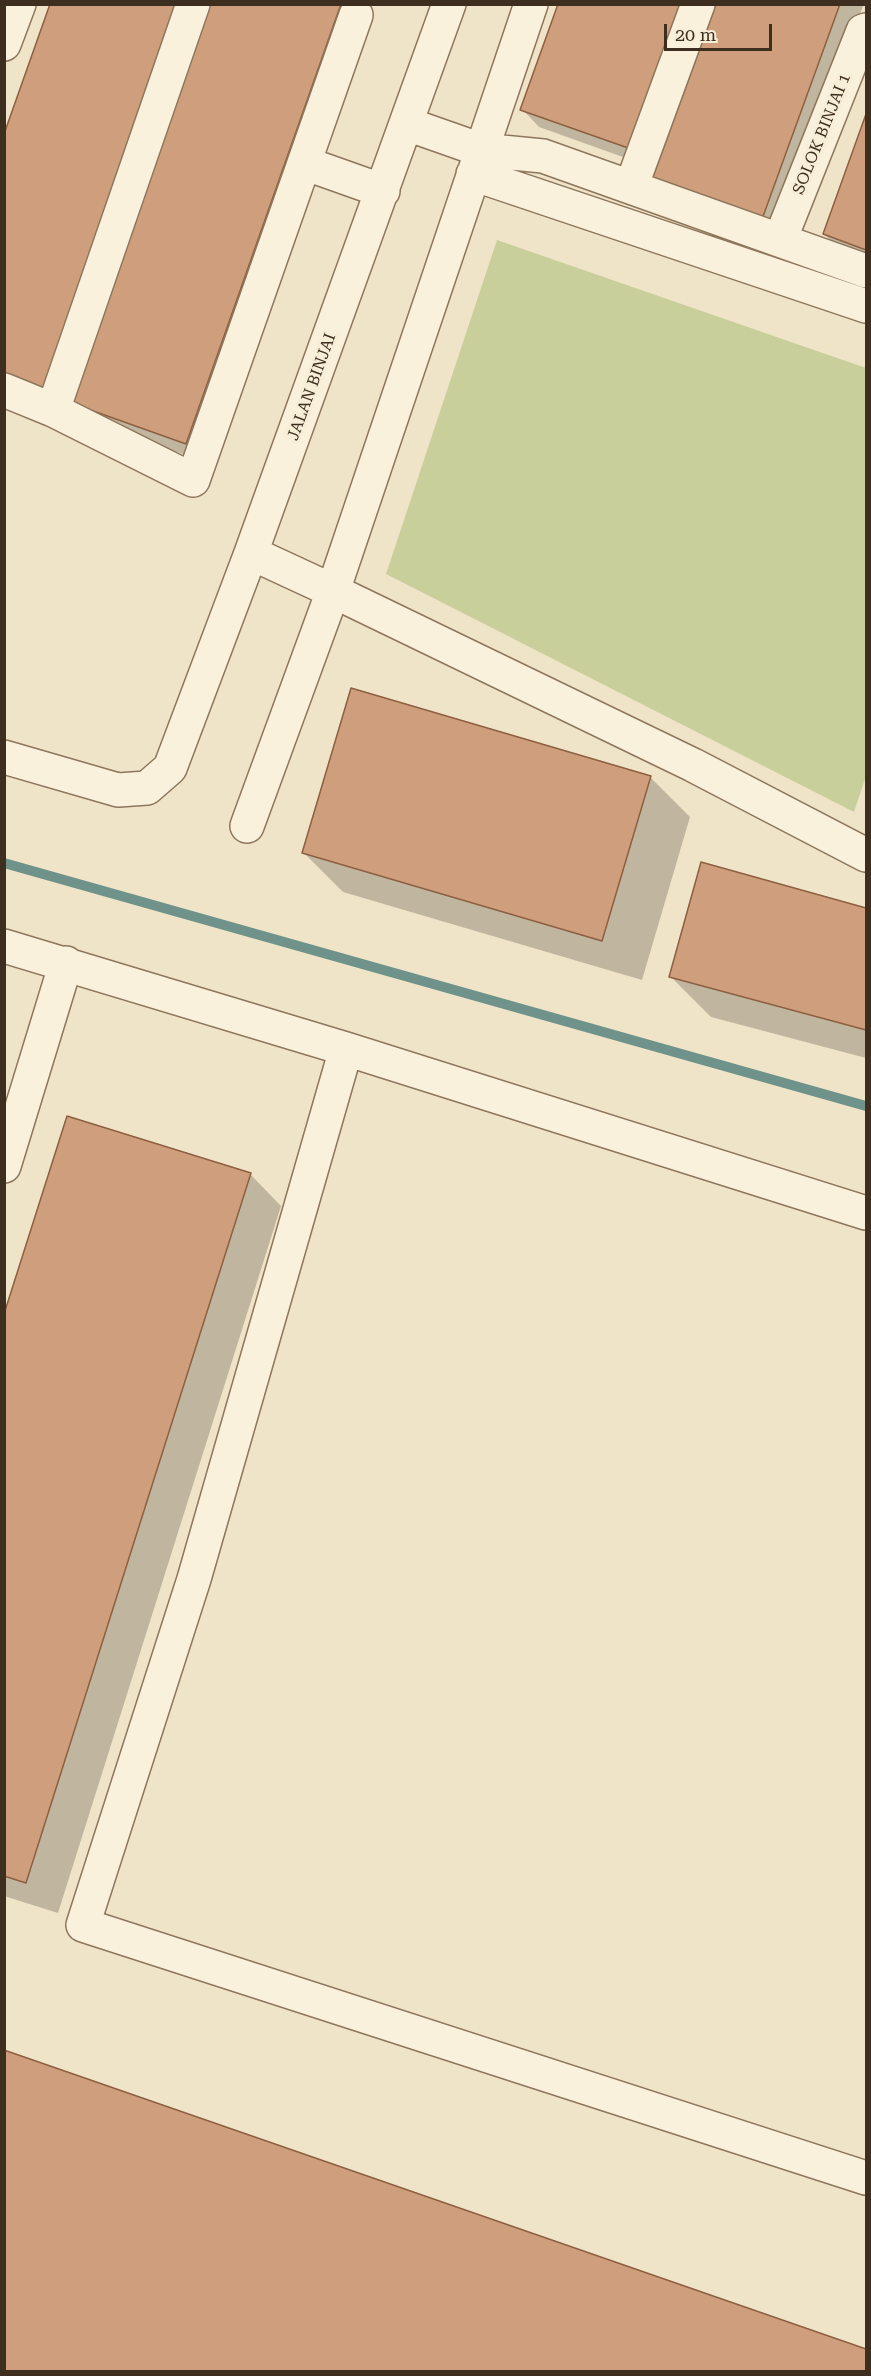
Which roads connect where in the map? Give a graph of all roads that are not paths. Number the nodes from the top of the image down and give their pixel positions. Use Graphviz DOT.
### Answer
graph roads {
  1 [pos="19,4"];
  2 [pos="193,4"];
  3 [pos="449,4"];
  4 [pos="531,4"];
  5 [pos="698,4"];
  6 [pos="356,15"];
  7 [pos="867,30"];
  8 [pos="4,44"];
  9 [pos="407,124"];
  10 [pos="477,162"];
  11 [pos="304,163"];
  12 [pos="631,187"];
  13 [pos="383,191"];
  14 [pos="780,240"];
  15 [pos="867,271"];
  16 [pos="867,306"];
  17 [pos="4,390"];
  18 [pos="53,410"];
  19 [pos="251,554"];
  20 [pos="333,591"];
  21 [pos="4,757"];
  22 [pos="247,826"];
  23 [pos="867,855"];
  24 [pos="4,945"];
  25 [pos="66,963"];
  26 [pos="346,1049"];
  27 [pos="4,1166"];
  28 [pos="867,1213"];
  29 [pos="867,2178"];
  1 -- 8 [label="street"];
  2 -- 18 [label="street"];
  3 -- 9 [label="street, JALAN BINJAI"];
  4 -- 10 [label="street"];
  5 -- 12 [label="street"];
  6 -- 11 [label="street"];
  7 -- 14 [label="street, SOLOK BINJAI 1"];
  9 -- 10 [label="street"];
  9 -- 13 [label="street, JALAN BINJAI"];
  10 -- 12 [label="street"];
  10 -- 16 [label="street"];
  10 -- 20 [label="street"];
  11 -- 13 [label="street"];
  11 -- 18 [label="street"];
  12 -- 14 [label="street"];
  13 -- 19 [label="street, JALAN BINJAI"];
  14 -- 15 [label="street"];
  17 -- 18 [label="street"];
  19 -- 20 [label="street"];
  19 -- 21 [label="street, JALAN BINJAI"];
  20 -- 22 [label="street"];
  20 -- 23 [label="street"];
  24 -- 25 [label="street"];
  25 -- 26 [label="street"];
  25 -- 27 [label="street"];
  26 -- 28 [label="street"];
  26 -- 29 [label="street"];
}
